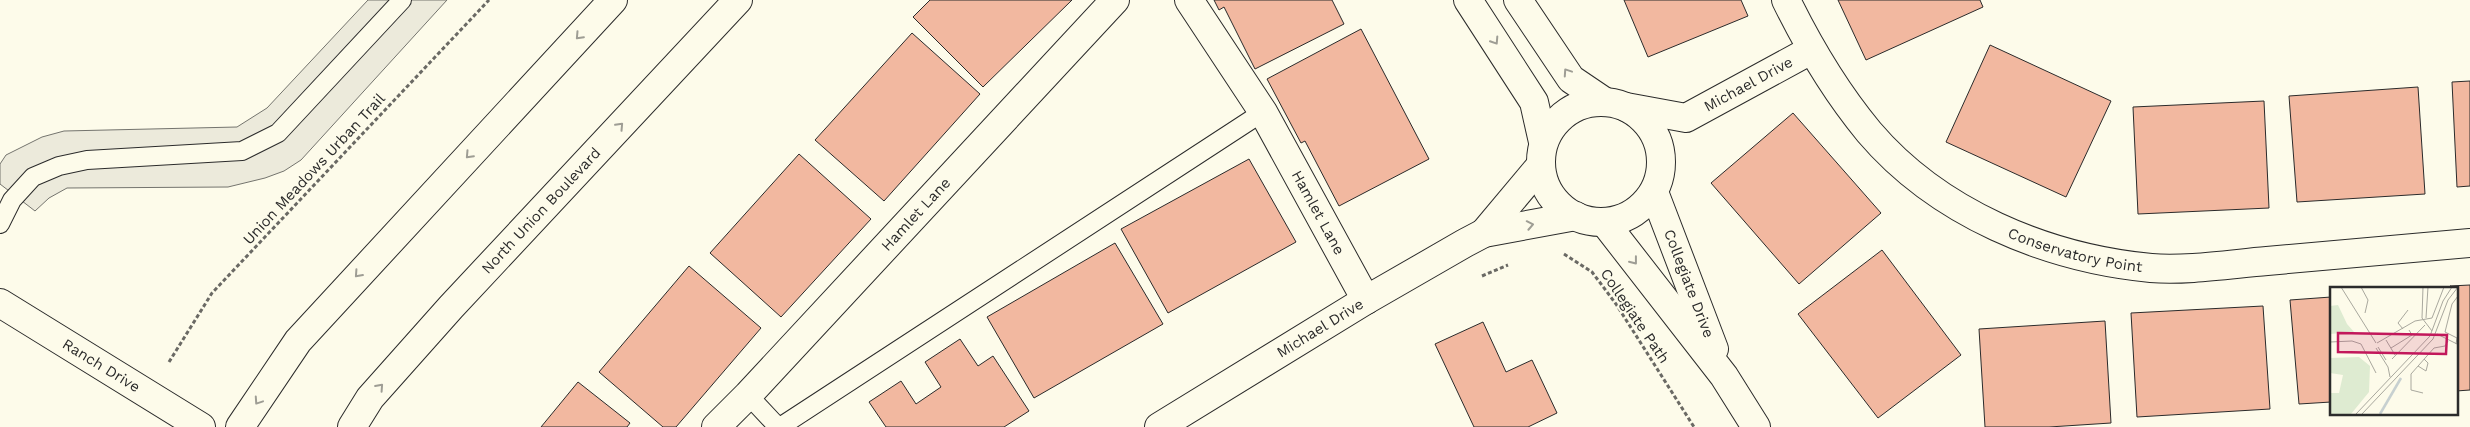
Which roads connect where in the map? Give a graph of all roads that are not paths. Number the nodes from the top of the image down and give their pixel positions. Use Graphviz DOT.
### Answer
graph roads {
  1 [pos="402,0"];
  2 [pos="613,0"];
  3 [pos="738,0"];
  4 [pos="1115,0"];
  5 [pos="1189,0"];
  6 [pos="1468,0"];
  7 [pos="1518,0"];
  8 [pos="1786,0"];
  9 [pos="1811,50"];
  10 [pos="1615,104"];
  11 [pos="1263,112"];
  12 [pos="1686,118"];
  13 [pos="1542,154"];
  14 [pos="1657,182"];
  15 [pos="1576,216"];
  16 [pos="1604,223"];
  17 [pos="0,224"];
  18 [pos="1484,233"];
  19 [pos="2470,243"];
  20 [pos="1366,300"];
  21 [pos="0,303"];
  22 [pos="1724,376"];
  23 [pos="748,395"];
  24 [pos="202,427"];
  25 [pos="240,427"];
  26 [pos="352,427"];
  27 [pos="716,427"];
  28 [pos="779,427"];
  29 [pos="1159,427"];
  30 [pos="1756,427"];
  1 -- 17 [label="lane"];
  2 -- 25 [label="street, one-way"];
  26 -- 3 [label="street, North Union Boulevard, one-way"];
  4 -- 23 [label="street, Hamlet Lane"];
  5 -- 11 [label="street, Hamlet Lane"];
  6 -- 13 [label="street, one-way"];
  10 -- 7 [label="street, one-way"];
  8 -- 9 [label="street, Conservatory Point"];
  9 -- 12 [label="street, Michael Drive"];
  9 -- 19 [label="street, Conservatory Point"];
  10 -- 12 [label="street, Michael Drive"];
  10 -- 13 [label="street"];
  10 -- 14 [label="street"];
  11 -- 20 [label="street, Hamlet Lane"];
  11 -- 28 [label="lane"];
  12 -- 14 [label="street, Michael Drive"];
  13 -- 15 [label="street"];
  13 -- 18 [label="street, Michael Drive"];
  14 -- 16 [label="street"];
  14 -- 22 [label="street, Collegiate Drive"];
  15 -- 16 [label="street"];
  18 -- 15 [label="street, Michael Drive, one-way"];
  16 -- 22 [label="street, Collegiate Drive, one-way"];
  18 -- 20 [label="street, Michael Drive"];
  20 -- 29 [label="street, Michael Drive"];
  21 -- 24 [label="street, Ranch Drive"];
  22 -- 30 [label="street, Collegiate Drive"];
  23 -- 27 [label="street, Hamlet Lane"];
  23 -- 28 [label="lane"];
}
